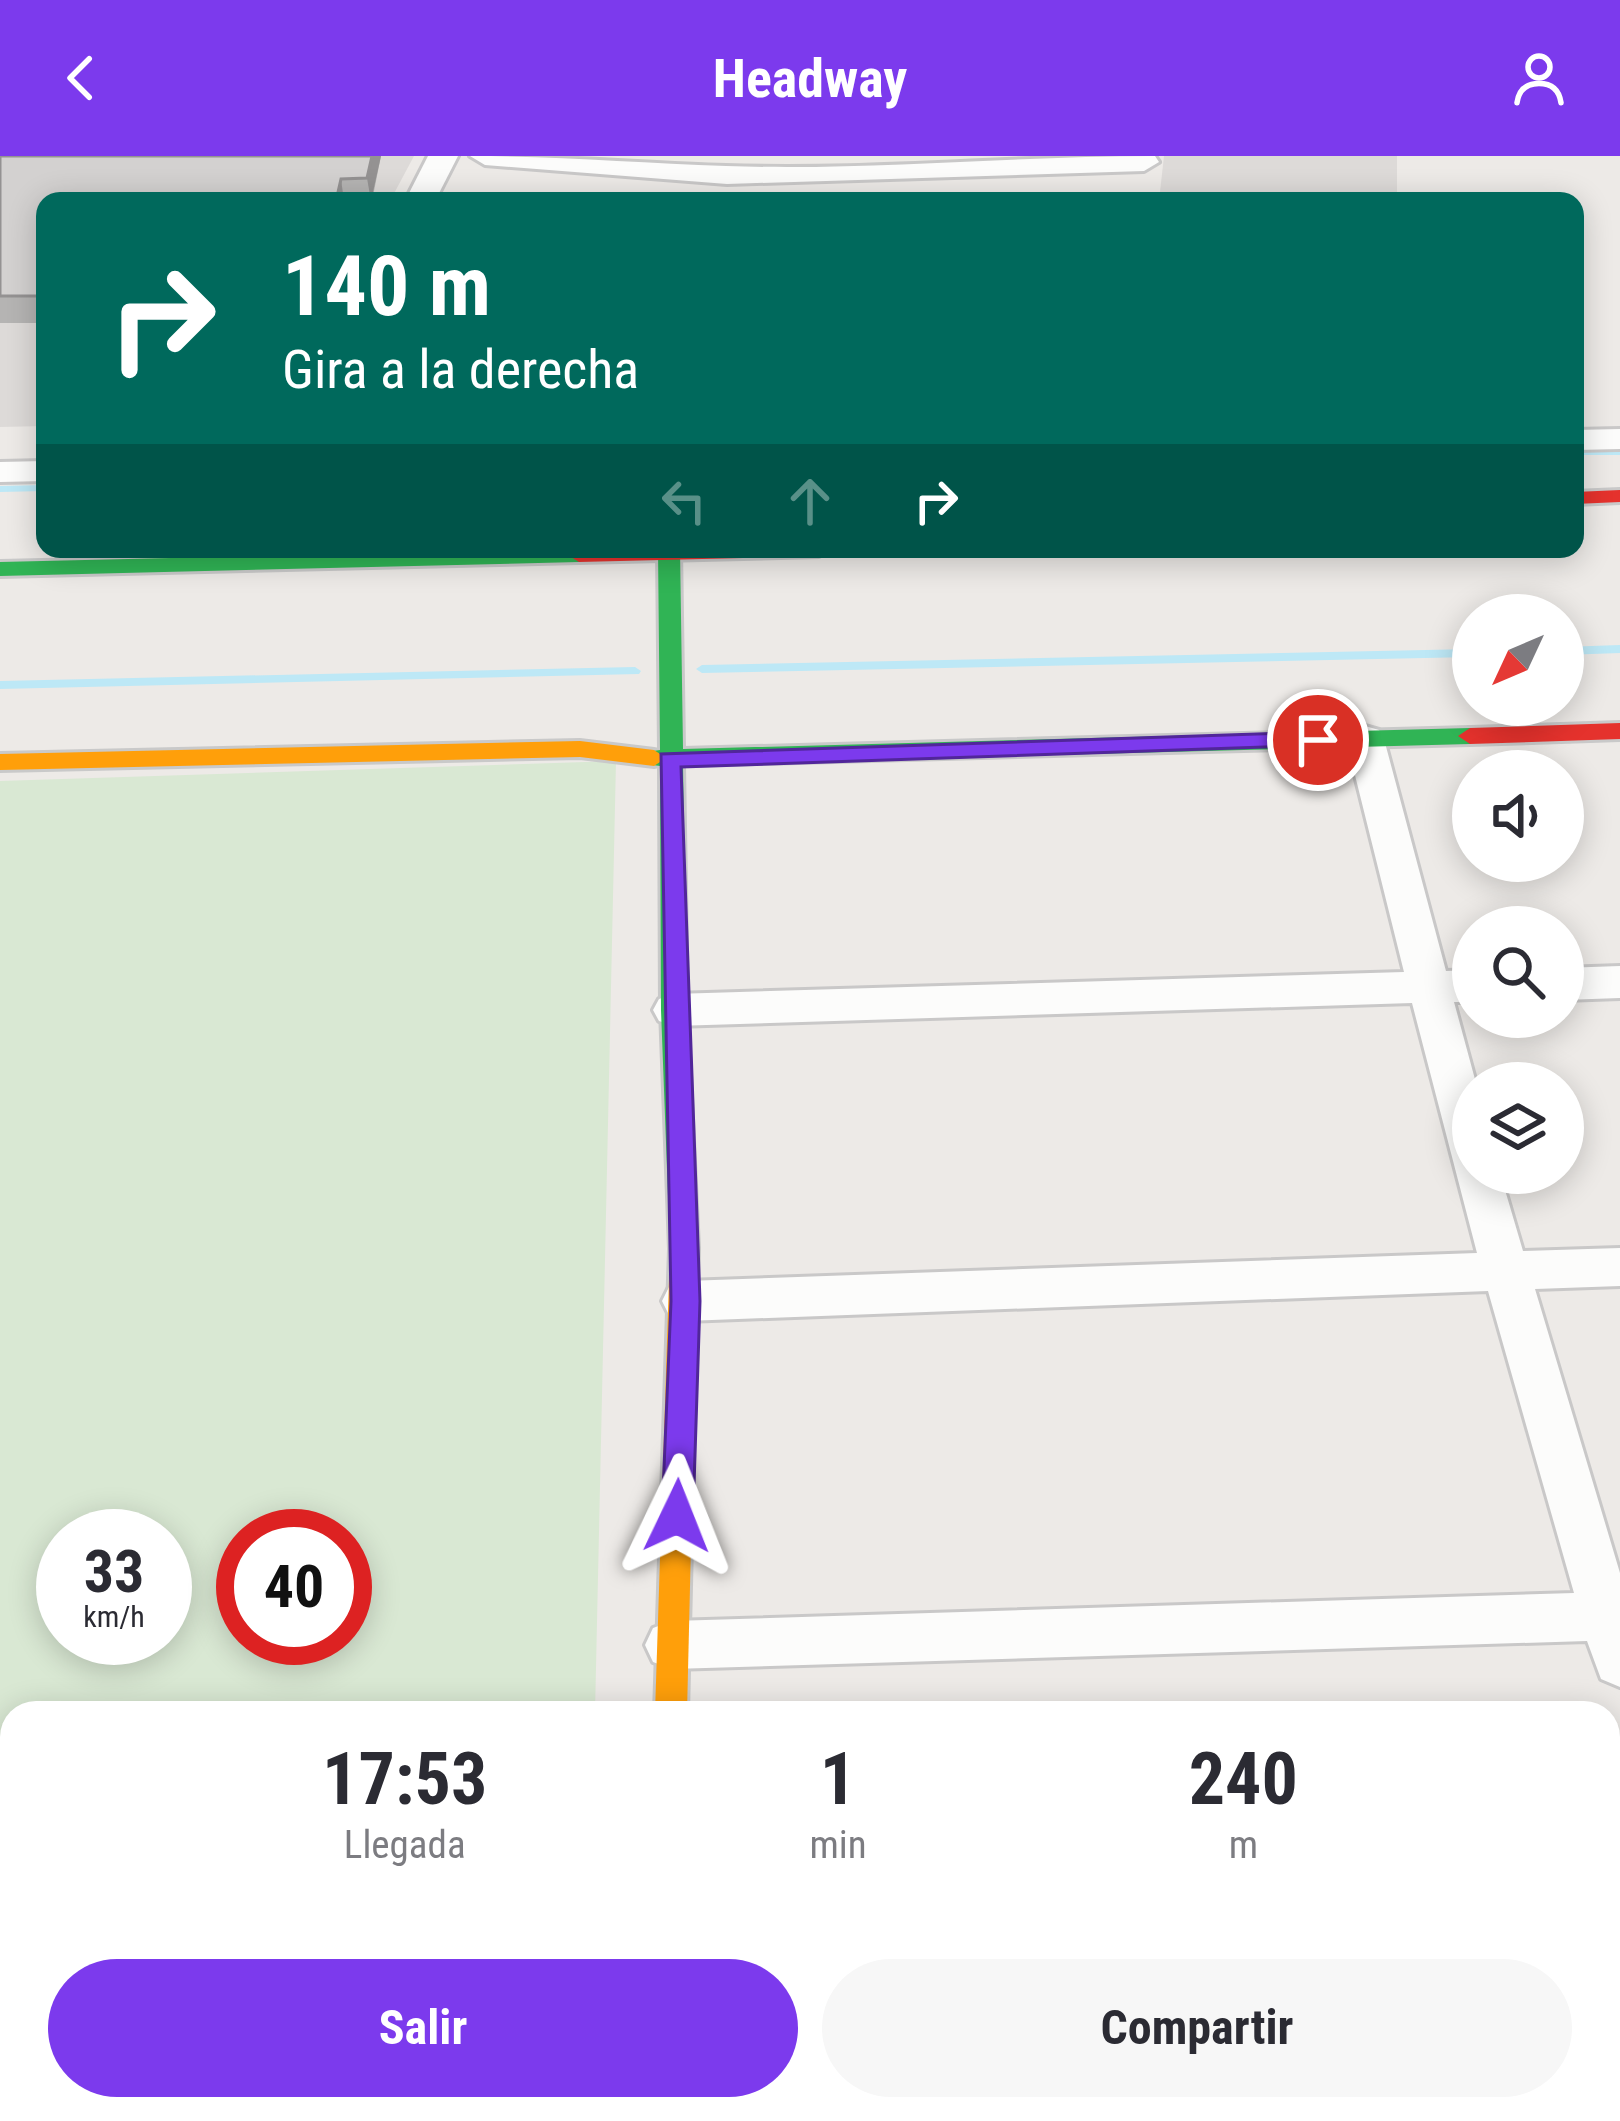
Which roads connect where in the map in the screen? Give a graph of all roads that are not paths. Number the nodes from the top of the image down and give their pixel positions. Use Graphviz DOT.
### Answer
graph roads {
  1 [pos="443,156"];
  2 [pos="485,156"];
  3 [pos="1144,159"];
  4 [pos="916,161"];
  5 [pos="681,163"];
  6 [pos="424,192"];
  7 [pos="668,192"];
  8 [pos="1137,192"];
  9 [pos="1620,439"];
  10 [pos="1584,440"];
  11 [pos="36,471"];
  12 [pos="0,472"];
  13 [pos="1620,496"];
  14 [pos="1584,497"];
  15 [pos="409,558"];
  16 [pos="669,558"];
  17 [pos="0,569"];
  18 [pos="1620,731"];
  19 [pos="1365,739"];
  20 [pos="669,760"];
  21 [pos="0,762"];
  22 [pos="1620,982"];
  23 [pos="1584,983"];
  24 [pos="1452,987"];
  25 [pos="1430,988"];
  26 [pos="674,1010"];
  27 [pos="1452,1074"];
  28 [pos="1483,1194"];
  29 [pos="1620,1267"];
  30 [pos="1503,1271"];
  31 [pos="686,1301"];
  32 [pos="1616,1632"];
  33 [pos="672,1645"];
  34 [pos="671,1701"];
  1 -- 6 [label="street"];
  2 -- 5 [label="street"];
  3 -- 4 [label="street"];
  3 -- 8 [label="street"];
  4 -- 5 [label="street"];
  5 -- 7 [label="street"];
  9 -- 10 [label="street"];
  11 -- 12 [label="street"];
  13 -- 14 [label="main road"];
  15 -- 17 [label="main road"];
  16 -- 20 [label="main road"];
  18 -- 19 [label="main road"];
  19 -- 20 [label="main road"];
  19 -- 25 [label="street"];
  20 -- 21 [label="main road"];
  20 -- 26 [label="main road"];
  22 -- 23 [label="street"];
  24 -- 25 [label="street"];
  25 -- 26 [label="street"];
  25 -- 27 [label="street"];
  26 -- 31 [label="main road"];
  28 -- 30 [label="street"];
  29 -- 30 [label="street"];
  30 -- 31 [label="street"];
  30 -- 32 [label="street"];
  31 -- 33 [label="main road"];
  32 -- 33 [label="street"];
  33 -- 34 [label="main road"];
}
